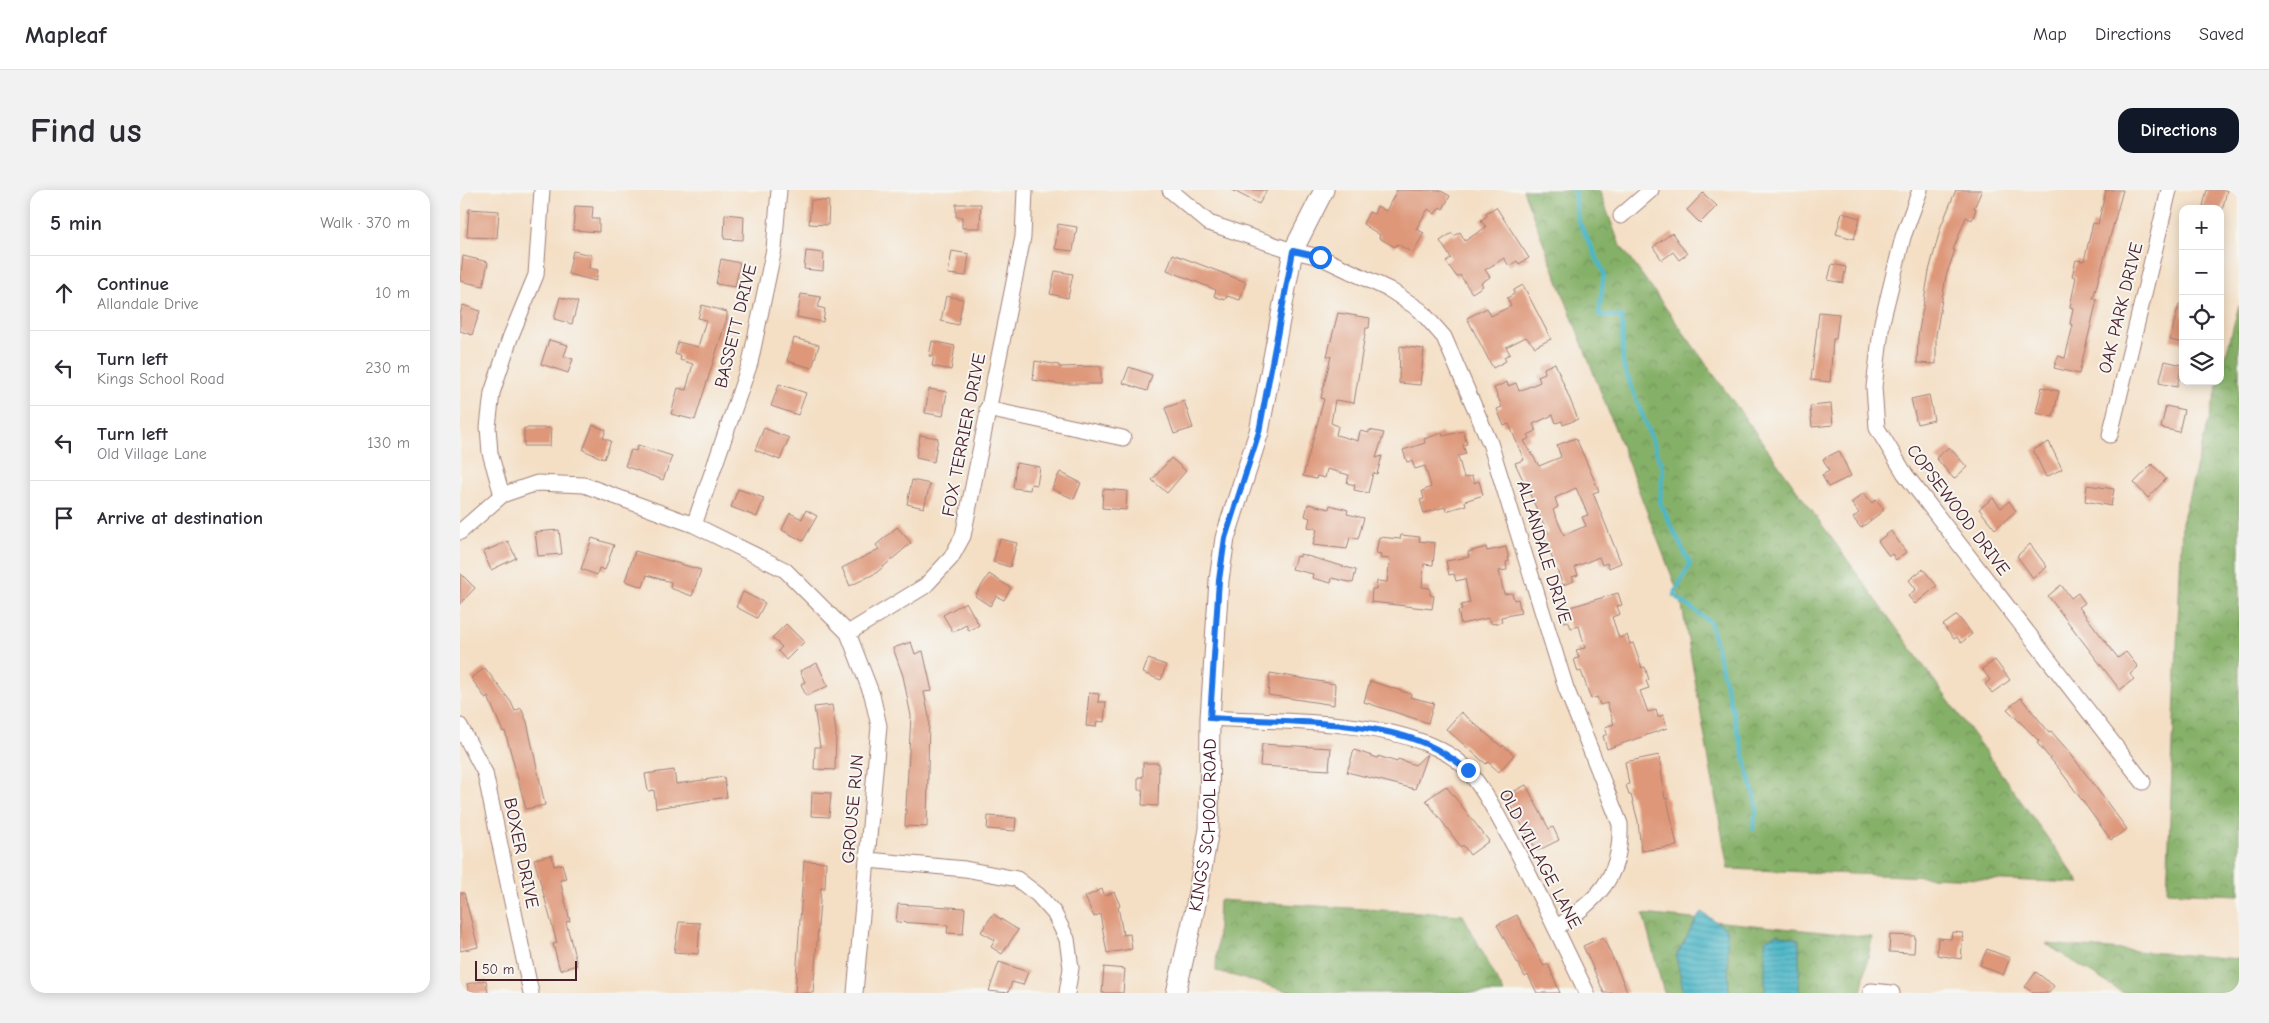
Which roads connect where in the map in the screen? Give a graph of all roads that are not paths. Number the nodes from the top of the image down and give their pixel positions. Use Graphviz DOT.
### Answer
graph roads {
  1 [pos="542,190"];
  2 [pos="779,190"];
  3 [pos="1025,190"];
  4 [pos="1324,190"];
  5 [pos="1651,190"];
  6 [pos="1920,190"];
  7 [pos="2169,190"];
  8 [pos="1175,191"];
  9 [pos="1621,216"];
  10 [pos="1293,251"];
  11 [pos="988,410"];
  12 [pos="2110,435"];
  13 [pos="1123,438"];
  14 [pos="502,495"];
  15 [pos="694,525"];
  16 [pos="460,532"];
  17 [pos="848,632"];
  18 [pos="1210,718"];
  19 [pos="460,726"];
  20 [pos="2142,782"];
  21 [pos="868,860"];
  22 [pos="1556,928"];
  23 [pos="1871,991"];
  24 [pos="531,993"];
  25 [pos="855,993"];
  26 [pos="1067,993"];
  27 [pos="1176,993"];
  28 [pos="1587,993"];
  29 [pos="1892,993"];
  1 -- 14 [label="street"];
  2 -- 15 [label="street, BASSETT DRIVE"];
  3 -- 11 [label="street, FOX TERRIER DRIVE"];
  4 -- 10 [label="street, KINGS SCHOOL ROAD"];
  5 -- 9 [label="street"];
  6 -- 20 [label="street, COPSEWOOD DRIVE"];
  7 -- 12 [label="street, OAK PARK DRIVE"];
  8 -- 10 [label="street, ALLANDALE DRIVE"];
  10 -- 18 [label="street, KINGS SCHOOL ROAD"];
  10 -- 22 [label="street, ALLANDALE DRIVE"];
  11 -- 13 [label="street"];
  11 -- 17 [label="street, FOX TERRIER DRIVE"];
  14 -- 15 [label="street"];
  14 -- 16 [label="street"];
  15 -- 17 [label="street"];
  17 -- 21 [label="street, GROUSE RUN"];
  18 -- 22 [label="street, OLD VILLAGE LANE"];
  18 -- 27 [label="street, KINGS SCHOOL ROAD"];
  19 -- 24 [label="street, BOXER DRIVE"];
  21 -- 25 [label="street, GROUSE RUN"];
  21 -- 26 [label="street"];
  22 -- 28 [label="street, OLD VILLAGE LANE"];
  23 -- 29 [label="street"];
}
